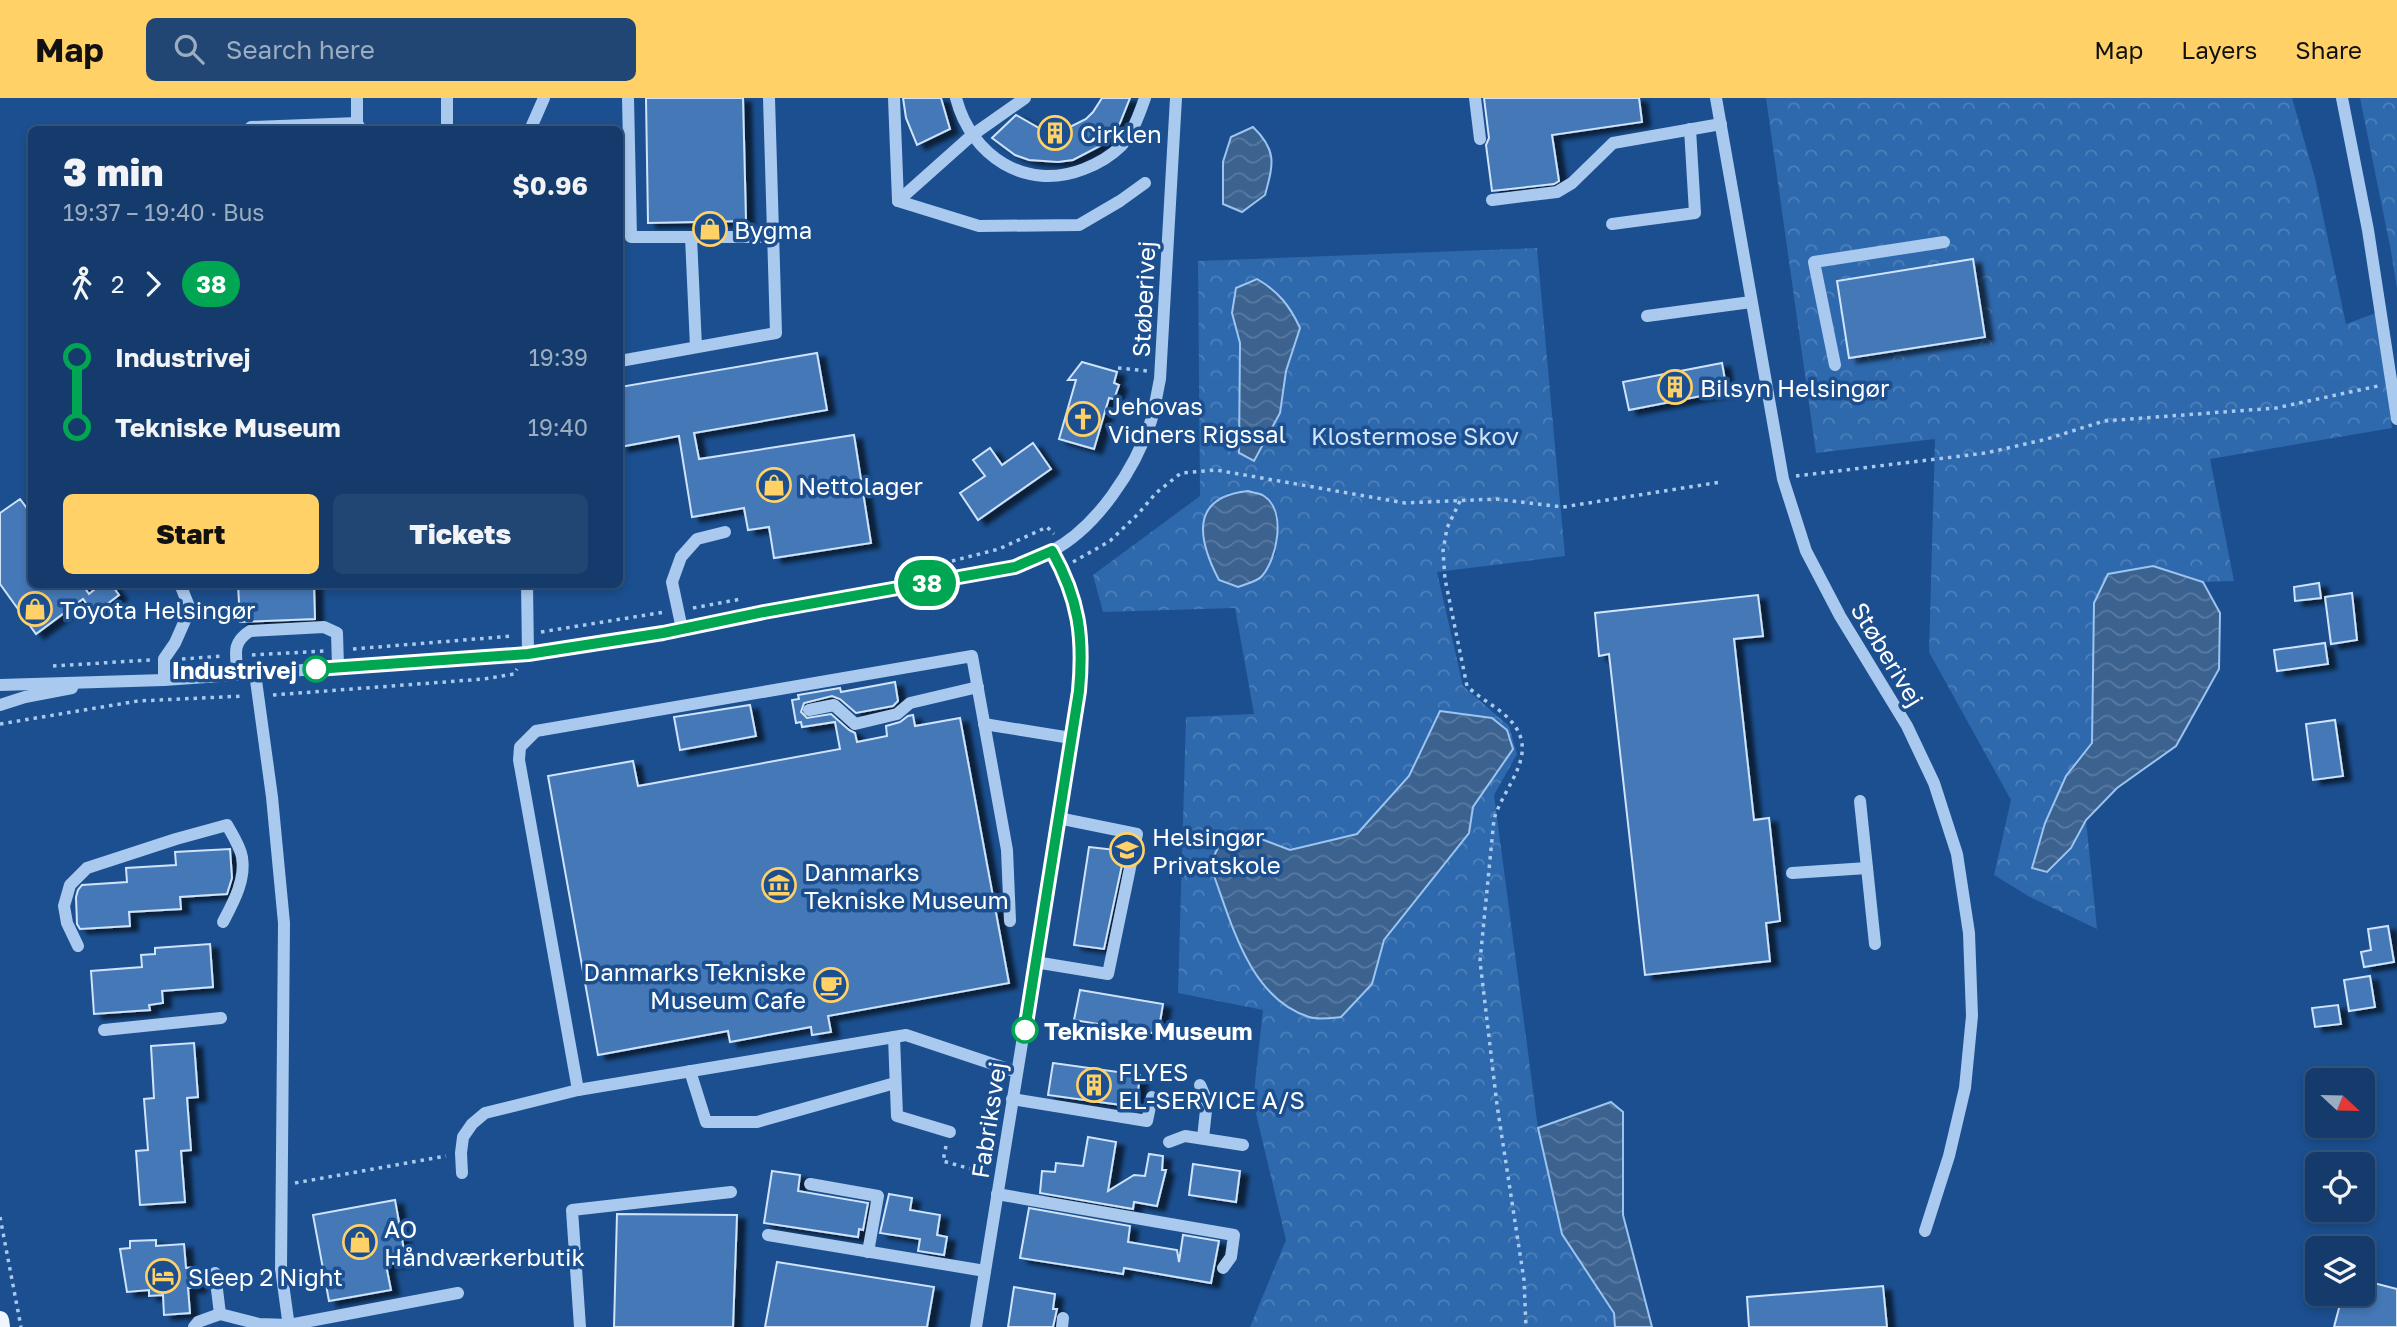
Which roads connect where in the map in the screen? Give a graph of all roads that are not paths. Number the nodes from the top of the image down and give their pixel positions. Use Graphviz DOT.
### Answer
graph roads {
  1 [pos="357,98"];
  2 [pos="447,98"];
  3 [pos="544,98"];
  4 [pos="628,98"];
  5 [pos="769,98"];
  6 [pos="894,98"];
  7 [pos="956,98"];
  8 [pos="1025,98"];
  9 [pos="1145,98"];
  10 [pos="1176,98"];
  11 [pos="1475,98"];
  12 [pos="1716,98"];
  13 [pos="2342,98"];
  14 [pos="1721,124"];
  15 [pos="359,126"];
  16 [pos="447,126"];
  17 [pos="532,126"];
  18 [pos="1689,129"];
  19 [pos="971,136"];
  20 [pos="1480,139"];
  21 [pos="1145,183"];
  22 [pos="1492,200"];
  23 [pos="898,201"];
  24 [pos="1612,224"];
  25 [pos="691,237"];
  26 [pos="773,237"];
  27 [pos="1944,242"];
  28 [pos="1751,302"];
  29 [pos="1647,316"];
  30 [pos="696,347"];
  31 [pos="623,360"];
  32 [pos="1835,366"];
  33 [pos="2397,419"];
  34 [pos="725,533"];
  35 [pos="1052,551"];
  36 [pos="182,588"];
  37 [pos="527,588"];
  38 [pos="682,629"];
  39 [pos="528,654"];
  40 [pos="338,667"];
  41 [pos="255,673"];
  42 [pos="237,675"];
  43 [pos="164,680"];
  44 [pos="100,682"];
  45 [pos="0,685"];
  46 [pos="978,687"];
  47 [pos="0,705"];
  48 [pos="809,710"];
  49 [pos="984,723"];
  50 [pos="1071,738"];
  51 [pos="1860,801"];
  52 [pos="1058,818"];
  53 [pos="1867,868"];
  54 [pos="1792,873"];
  55 [pos="1010,921"];
  56 [pos="223,922"];
  57 [pos="1875,944"];
  58 [pos="78,946"];
  59 [pos="1035,962"];
  60 [pos="221,1018"];
  61 [pos="104,1030"];
  62 [pos="894,1037"];
  63 [pos="690,1071"];
  64 [pos="1017,1072"];
  65 [pos="895,1083"];
  66 [pos="1200,1085"];
  67 [pos="578,1090"];
  68 [pos="1152,1097"];
  69 [pos="1012,1099"];
  70 [pos="950,1132"];
  71 [pos="1203,1138"];
  72 [pos="1169,1142"];
  73 [pos="1244,1145"];
  74 [pos="462,1172"];
  75 [pos="810,1184"];
  76 [pos="731,1192"];
  77 [pos="997,1194"];
  78 [pos="1925,1231"];
  79 [pos="768,1235"];
  80 [pos="868,1252"];
  81 [pos="1223,1268"];
  82 [pos="985,1271"];
  83 [pos="215,1273"];
  84 [pos="458,1293"];
  85 [pos="220,1314"];
  86 [pos="0,1320"];
  87 [pos="197,1325"];
  88 [pos="260,1325"];
  89 [pos="289,1326"];
  90 [pos="1,1327"];
  91 [pos="580,1327"];
  92 [pos="976,1327"];
  1 -- 15 [label="street"];
  2 -- 16 [label="street"];
  3 -- 17 [label="street"];
  4 -- 25 [label="street"];
  5 -- 26 [label="street"];
  6 -- 23 [label="street"];
  7 -- 19 [label="street"];
  8 -- 19 [label="street"];
  9 -- 19 [label="street"];
  10 -- 35 [label="street, Støberivej"];
  11 -- 20 [label="street"];
  12 -- 14 [label="street, Støberivej"];
  13 -- 33 [label="street"];
  14 -- 18 [label="street"];
  14 -- 28 [label="street, Støberivej"];
  18 -- 22 [label="street"];
  18 -- 24 [label="street"];
  19 -- 23 [label="street"];
  21 -- 23 [label="street"];
  25 -- 26 [label="street"];
  25 -- 30 [label="street"];
  26 -- 30 [label="street"];
  27 -- 32 [label="street"];
  28 -- 29 [label="street"];
  28 -- 78 [label="street, Støberivej"];
  30 -- 31 [label="street"];
  34 -- 38 [label="street"];
  35 -- 38 [label="street, Støberivej"];
  35 -- 50 [label="street, Fabriksvej"];
  36 -- 43 [label="street"];
  37 -- 39 [label="street"];
  38 -- 39 [label="street, Støberivej"];
  39 -- 40 [label="street, Støberivej"];
  40 -- 41 [label="street, Støberivej"];
  40 -- 42 [label="street"];
  41 -- 42 [label="street, Støberivej"];
  41 -- 89 [label="street"];
  42 -- 43 [label="street, Støberivej"];
  43 -- 44 [label="street, Støberivej"];
  44 -- 45 [label="street, Støberivej"];
  44 -- 47 [label="street, Støberivej"];
  46 -- 48 [label="street"];
  46 -- 49 [label="street"];
  46 -- 67 [label="street"];
  49 -- 50 [label="street"];
  49 -- 55 [label="street"];
  50 -- 52 [label="street, Fabriksvej"];
  51 -- 53 [label="street"];
  52 -- 59 [label="street, Fabriksvej"];
  52 -- 59 [label="street"];
  53 -- 54 [label="street"];
  53 -- 57 [label="street"];
  56 -- 58 [label="street"];
  59 -- 64 [label="street, Fabriksvej"];
  60 -- 61 [label="street"];
  62 -- 63 [label="street"];
  62 -- 64 [label="street"];
  62 -- 65 [label="street"];
  63 -- 65 [label="street"];
  63 -- 67 [label="street"];
  64 -- 69 [label="street, Fabriksvej"];
  65 -- 70 [label="street"];
  66 -- 71 [label="street"];
  67 -- 74 [label="street"];
  68 -- 69 [label="street"];
  69 -- 77 [label="street, Fabriksvej"];
  71 -- 72 [label="street"];
  71 -- 73 [label="street"];
  75 -- 80 [label="street"];
  76 -- 91 [label="street"];
  77 -- 81 [label="street"];
  77 -- 82 [label="street, Fabriksvej"];
  79 -- 80 [label="street"];
  80 -- 82 [label="street"];
  82 -- 92 [label="street, Fabriksvej"];
  83 -- 85 [label="street"];
  84 -- 89 [label="street"];
  85 -- 87 [label="street"];
  85 -- 88 [label="street"];
  86 -- 90 [label="main road"];
  88 -- 89 [label="street"];
}
